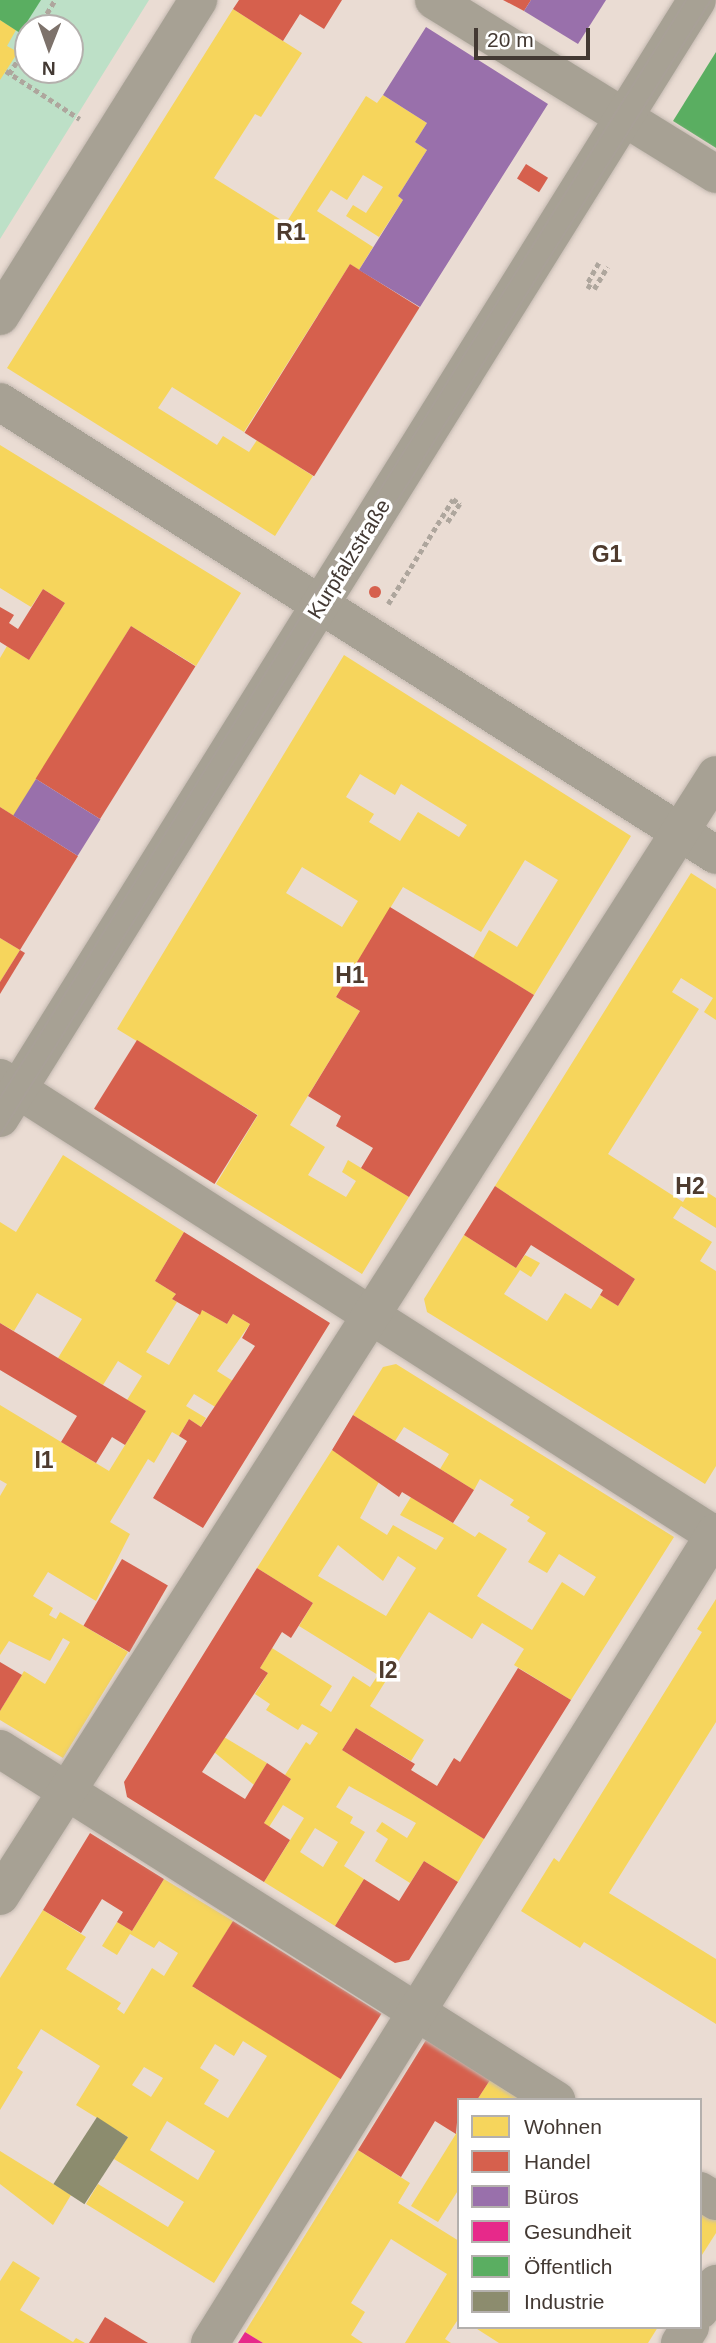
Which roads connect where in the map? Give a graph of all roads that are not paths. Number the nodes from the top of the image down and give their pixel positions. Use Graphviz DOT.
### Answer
graph roads {
  1 [pos="198,0"];
  2 [pos="434,0"];
  3 [pos="697,0"];
  4 [pos="624,117"];
  5 [pos="716,174"];
  6 [pos="0,316"];
  7 [pos="0,402"];
  8 [pos="321,605"];
  9 [pos="716,775"];
  10 [pos="681,832"];
  11 [pos="716,855"];
  12 [pos="6,1095"];
  13 [pos="373,1317"];
  14 [pos="715,1535"];
  15 [pos="0,1749"];
  16 [pos="69,1792"];
  17 [pos="0,1896"];
  18 [pos="414,2010"];
  19 [pos="552,2098"];
  20 [pos="716,2284"];
  21 [pos="702,2307"];
  22 [pos="209,2343"];
  1 -- 6 [label="street"];
  2 -- 4 [label="street"];
  3 -- 4 [label="street, Kurpfalzstraße"];
  4 -- 5 [label="street"];
  4 -- 8 [label="street, Kurpfalzstraße"];
  7 -- 8 [label="street"];
  8 -- 10 [label="street"];
  8 -- 12 [label="street, Kurpfalzstraße"];
  9 -- 10 [label="street"];
  10 -- 11 [label="street"];
  10 -- 13 [label="street"];
  12 -- 13 [label="street"];
  13 -- 14 [label="street"];
  13 -- 16 [label="street"];
  14 -- 18 [label="street"];
  15 -- 16 [label="street"];
  16 -- 17 [label="street"];
  16 -- 18 [label="street"];
  18 -- 19 [label="street"];
  18 -- 22 [label="street"];
  20 -- 21 [label="street"];
}
